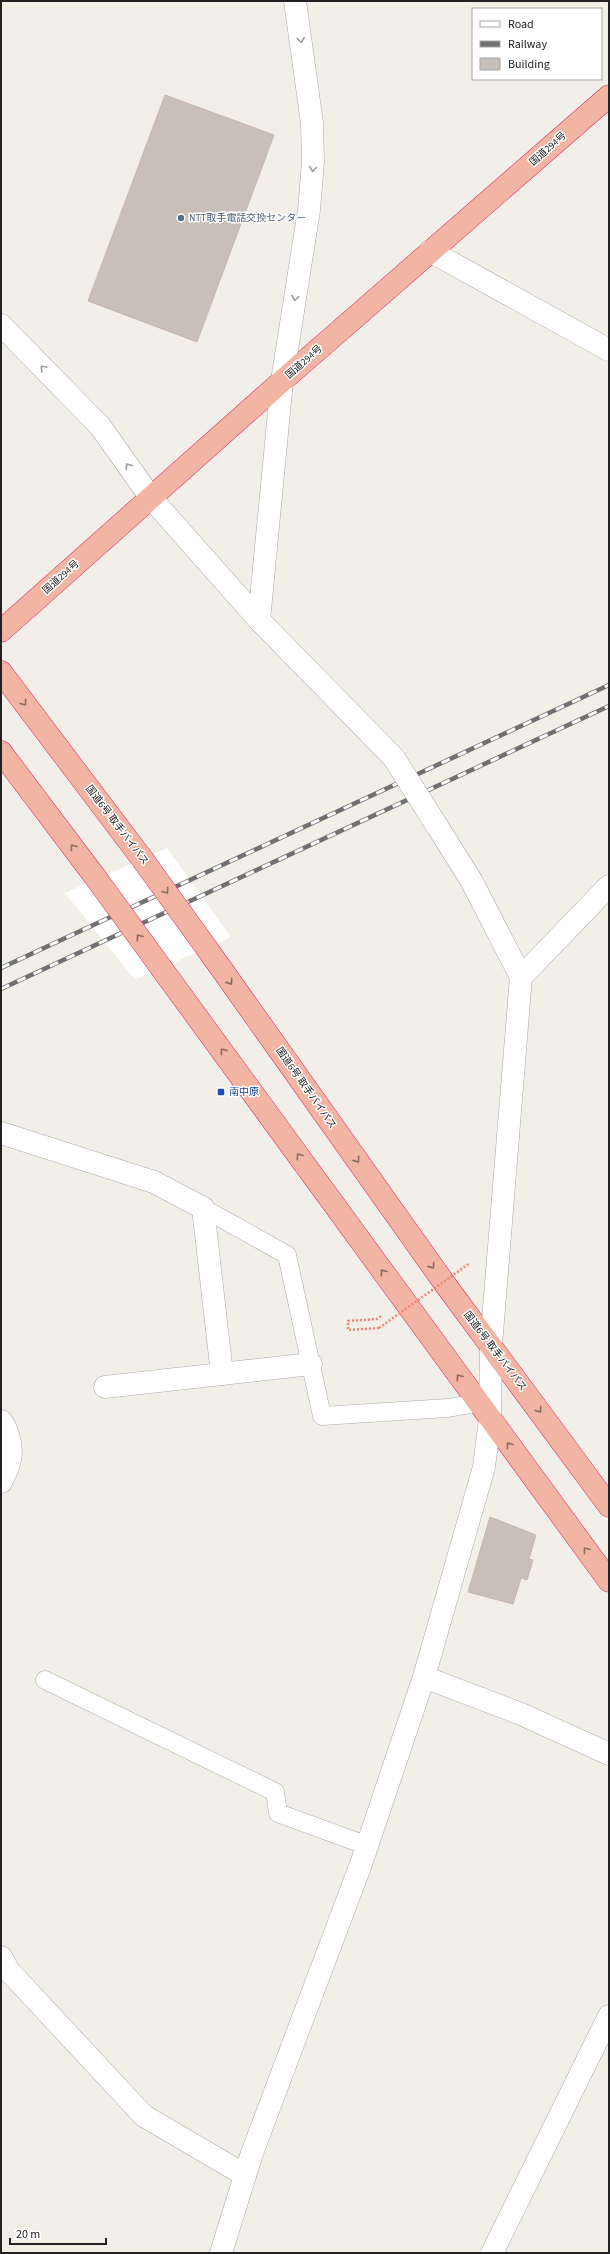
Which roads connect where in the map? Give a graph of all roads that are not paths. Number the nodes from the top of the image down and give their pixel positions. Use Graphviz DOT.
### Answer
graph roads {
  1 [pos="295,1"];
  2 [pos="609,96"];
  3 [pos="430,251"];
  4 [pos="1,325"];
  5 [pos="609,350"];
  6 [pos="282,381"];
  7 [pos="151,498"];
  8 [pos="260,620"];
  9 [pos="1,631"];
  10 [pos="1,672"];
  11 [pos="1,752"];
  12 [pos="609,886"];
  13 [pos="521,977"];
  14 [pos="1,1133"];
  15 [pos="203,1208"];
  16 [pos="491,1345"];
  17 [pos="311,1364"];
  18 [pos="222,1374"];
  19 [pos="106,1387"];
  20 [pos="477,1403"];
  21 [pos="490,1420"];
  22 [pos="1,1421"];
  23 [pos="1,1482"];
  24 [pos="609,1506"];
  25 [pos="609,1581"];
  26 [pos="424,1677"];
  27 [pos="45,1680"];
  28 [pos="609,1754"];
  29 [pos="368,1846"];
  30 [pos="4,1964"];
  31 [pos="609,2016"];
  32 [pos="245,2175"];
  33 [pos="221,2253"];
  34 [pos="492,2253"];
  1 -- 6 [label="street, one-way"];
  2 -- 3 [label="highway, 国道294号"];
  3 -- 5 [label="street"];
  3 -- 6 [label="highway, 国道294号"];
  7 -- 4 [label="street, one-way"];
  6 -- 7 [label="highway, 国道294号"];
  6 -- 8 [label="street"];
  7 -- 8 [label="street"];
  7 -- 9 [label="highway, 国道294号"];
  8 -- 13 [label="street, bridge"];
  10 -- 16 [label="highway, 国道6号 取手バイパス, one-way, bridge"];
  20 -- 11 [label="highway, one-way, bridge"];
  12 -- 13 [label="street"];
  13 -- 16 [label="street"];
  14 -- 15 [label="street"];
  15 -- 17 [label="lane"];
  15 -- 18 [label="street"];
  16 -- 21 [label="street"];
  16 -- 24 [label="highway, 国道6号 取手バイパス, one-way"];
  17 -- 18 [label="street"];
  17 -- 20 [label="lane"];
  18 -- 19 [label="street"];
  20 -- 21 [label="highway"];
  25 -- 21 [label="highway, one-way"];
  21 -- 26 [label="street"];
  22 -- 23 [label="street"];
  26 -- 28 [label="street"];
  26 -- 29 [label="street"];
  27 -- 29 [label="lane"];
  29 -- 32 [label="street"];
  30 -- 32 [label="street"];
  31 -- 34 [label="street"];
  32 -- 33 [label="street"];
}
